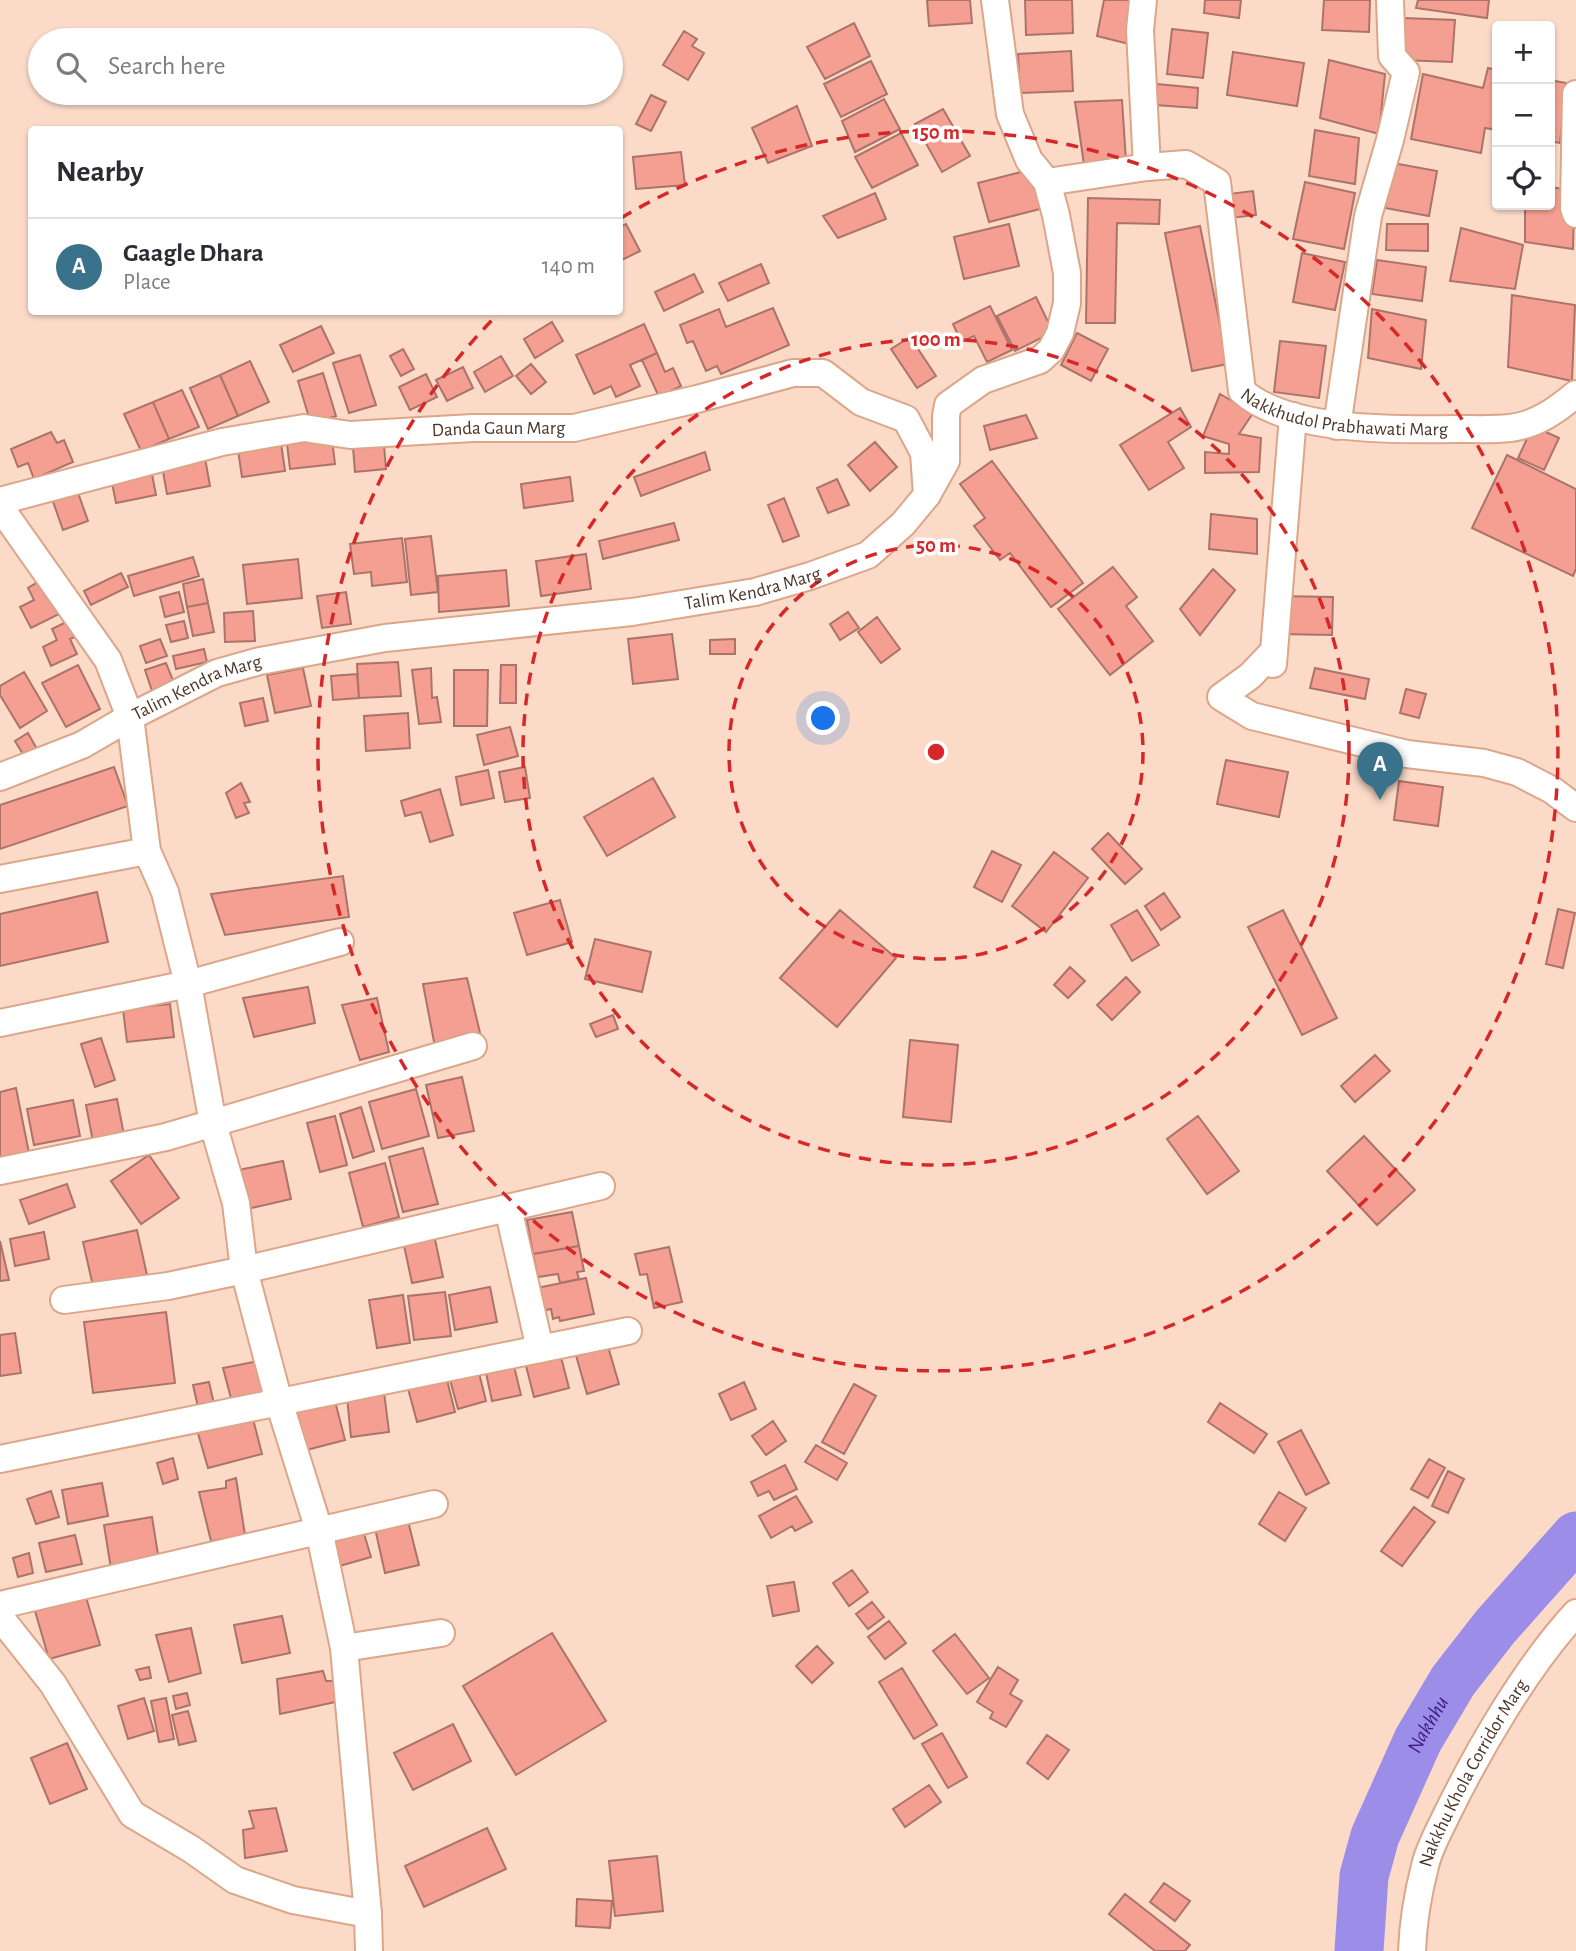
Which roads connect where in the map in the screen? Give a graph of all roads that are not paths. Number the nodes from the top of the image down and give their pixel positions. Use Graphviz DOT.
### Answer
graph roads {
  1 [pos="995,0"];
  2 [pos="1143,0"];
  3 [pos="1390,0"];
  4 [pos="1576,94"];
  5 [pos="1147,167"];
  6 [pos="1047,183"];
  7 [pos="1576,214"];
  8 [pos="1576,394"];
  9 [pos="1293,416"];
  10 [pos="1337,426"];
  11 [pos="926,495"];
  12 [pos="0,501"];
  13 [pos="0,507"];
  14 [pos="130,717"];
  15 [pos="0,777"];
  16 [pos="1576,808"];
  17 [pos="148,851"];
  18 [pos="0,878"];
  19 [pos="340,942"];
  20 [pos="188,984"];
  21 [pos="0,1023"];
  22 [pos="473,1046"];
  23 [pos="213,1124"];
  24 [pos="0,1171"];
  25 [pos="601,1186"];
  26 [pos="508,1208"];
  27 [pos="244,1270"];
  28 [pos="64,1300"];
  29 [pos="628,1331"];
  30 [pos="540,1349"];
  31 [pos="279,1402"];
  32 [pos="0,1459"];
  33 [pos="434,1504"];
  34 [pos="319,1531"];
  35 [pos="0,1605"];
  36 [pos="1576,1613"];
  37 [pos="0,1617"];
  38 [pos="441,1633"];
  39 [pos="344,1648"];
  40 [pos="368,1914"];
  41 [pos="369,1951"];
  42 [pos="1412,1951"];
  1 -- 6 [label="street, Talim Kendra Marg"];
  2 -- 5 [label="street"];
  3 -- 10 [label="street"];
  4 -- 7 [label="street"];
  5 -- 6 [label="street, Nakkhudol Prabhawati Marg"];
  5 -- 9 [label="street, Nakkhudol Prabhawati Marg"];
  6 -- 11 [label="street, Talim Kendra Marg"];
  8 -- 10 [label="street, Nakkhudol Prabhawati Marg"];
  9 -- 10 [label="street, Nakkhudol Prabhawati Marg"];
  9 -- 16 [label="street"];
  11 -- 12 [label="street, Danda Gaun Marg"];
  11 -- 14 [label="street, Talim Kendra Marg"];
  13 -- 14 [label="street"];
  14 -- 15 [label="street, Talim Kendra Marg"];
  14 -- 17 [label="street"];
  17 -- 18 [label="street"];
  17 -- 20 [label="street"];
  19 -- 20 [label="street"];
  20 -- 21 [label="street"];
  20 -- 23 [label="street"];
  22 -- 23 [label="street"];
  23 -- 24 [label="street"];
  23 -- 27 [label="street"];
  25 -- 26 [label="street"];
  26 -- 27 [label="street"];
  26 -- 30 [label="street"];
  27 -- 28 [label="street"];
  27 -- 31 [label="street"];
  29 -- 30 [label="street"];
  30 -- 31 [label="street"];
  31 -- 32 [label="street"];
  31 -- 34 [label="street"];
  33 -- 34 [label="street"];
  34 -- 35 [label="street"];
  34 -- 39 [label="street"];
  36 -- 42 [label="street, Nakkhu Khola Corridor Marg"];
  37 -- 40 [label="street"];
  38 -- 39 [label="street"];
  39 -- 40 [label="street"];
  40 -- 41 [label="street"];
}
